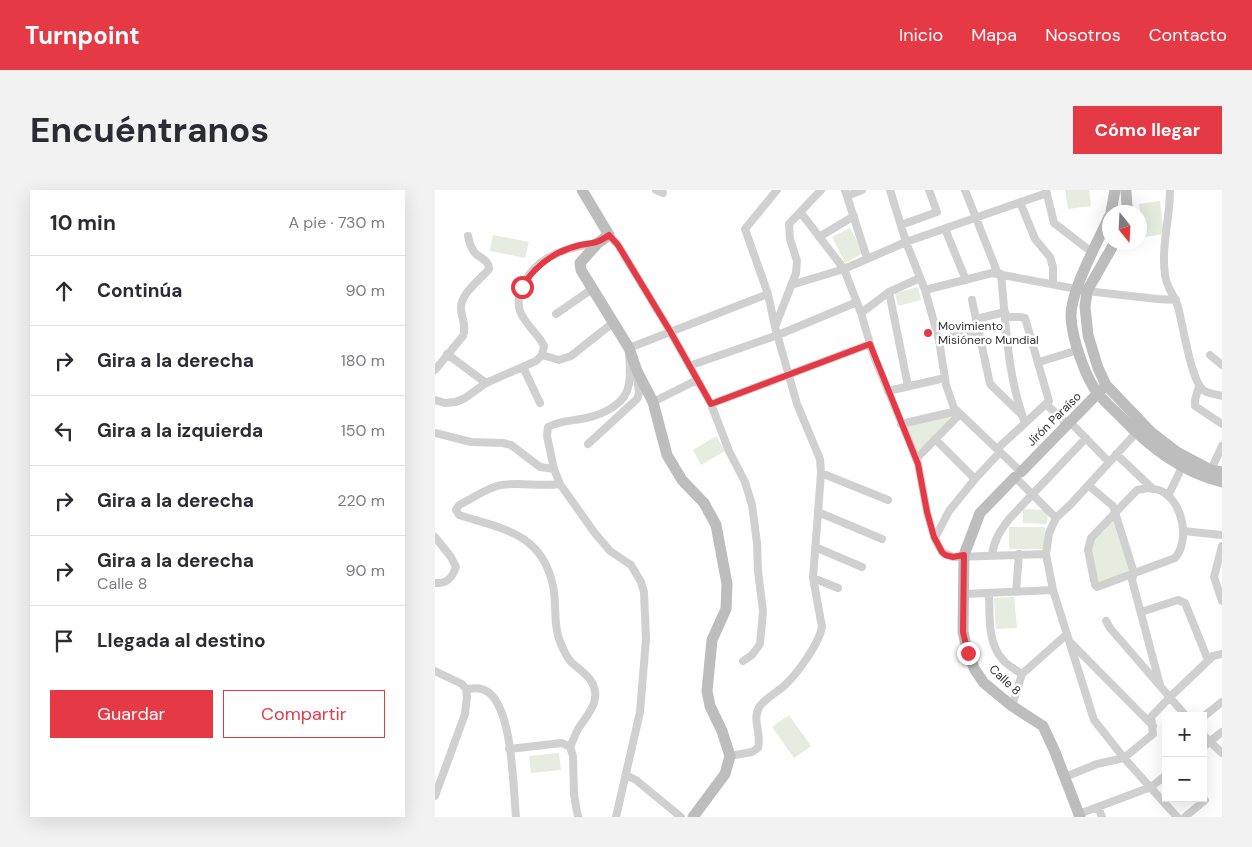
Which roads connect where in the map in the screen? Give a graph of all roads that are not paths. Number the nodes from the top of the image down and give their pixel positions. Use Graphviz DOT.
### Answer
graph roads {
  1 [pos="582,190"];
  2 [pos="777,190"];
  3 [pos="821,190"];
  4 [pos="862,190"];
  5 [pos="890,190"];
  6 [pos="929,190"];
  7 [pos="965,190"];
  8 [pos="1115,190"];
  9 [pos="1127,190"];
  10 [pos="1170,190"];
  11 [pos="1046,192"];
  12 [pos="846,193"];
  13 [pos="1020,202"];
  14 [pos="1112,205"];
  15 [pos="1127,205"];
  16 [pos="801,213"];
  17 [pos="853,216"];
  18 [pos="975,218"];
  19 [pos="901,226"];
  20 [pos="945,229"];
  21 [pos="1102,233"];
  22 [pos="609,235"];
  23 [pos="468,236"];
  24 [pos="819,237"];
  25 [pos="906,242"];
  26 [pos="598,243"];
  27 [pos="1109,250"];
  28 [pos="1093,253"];
  29 [pos="867,258"];
  30 [pos="843,269"];
  31 [pos="1000,274"];
  32 [pos="920,278"];
  33 [pos="966,280"];
  34 [pos="1053,284"];
  35 [pos="791,285"];
  36 [pos="592,289"];
  37 [pos="1082,289"];
  38 [pos="925,290"];
  39 [pos="889,292"];
  40 [pos="768,294"];
  41 [pos="972,300"];
  42 [pos="1176,300"];
  43 [pos="857,302"];
  44 [pos="861,313"];
  45 [pos="556,314"];
  46 [pos="1005,315"];
  47 [pos="976,319"];
  48 [pos="614,322"];
  49 [pos="670,331"];
  50 [pos="777,331"];
  51 [pos="979,331"];
  52 [pos="939,340"];
  53 [pos="870,344"];
  54 [pos="629,348"];
  55 [pos="1078,350"];
  56 [pos="447,354"];
  57 [pos="542,355"];
  58 [pos="1210,355"];
  59 [pos="1039,362"];
  60 [pos="1222,365"];
  61 [pos="689,366"];
  62 [pos="523,367"];
  63 [pos="435,370"];
  64 [pos="637,370"];
  65 [pos="789,374"];
  66 [pos="945,378"];
  67 [pos="697,380"];
  68 [pos="485,383"];
  69 [pos="1107,385"];
  70 [pos="908,386"];
  71 [pos="1199,386"];
  72 [pos="888,391"];
  73 [pos="1098,394"];
  74 [pos="1222,396"];
  75 [pos="435,400"];
  76 [pos="653,402"];
  77 [pos="540,403"];
  78 [pos="711,404"];
  79 [pos="1045,404"];
  80 [pos="959,413"];
  81 [pos="1024,419"];
  82 [pos="1069,423"];
  83 [pos="901,424"];
  84 [pos="1222,424"];
  85 [pos="435,433"];
  86 [pos="1136,433"];
  87 [pos="1086,438"];
  88 [pos="935,439"];
  89 [pos="588,444"];
  90 [pos="1222,446"];
  91 [pos="998,451"];
  92 [pos="1117,454"];
  93 [pos="916,458"];
  94 [pos="1109,462"];
  95 [pos="1182,467"];
  96 [pos="554,469"];
  97 [pos="1216,471"];
  98 [pos="821,473"];
  99 [pos="1018,475"];
  100 [pos="975,478"];
  101 [pos="1222,482"];
  102 [pos="559,484"];
  103 [pos="1087,485"];
  104 [pos="1153,489"];
  105 [pos="1033,495"];
  106 [pos="1168,496"];
  107 [pos="888,500"];
  108 [pos="818,512"];
  109 [pos="1115,513"];
  110 [pos="1056,518"];
  111 [pos="1183,531"];
  112 [pos="1222,534"];
  113 [pos="435,536"];
  114 [pos="935,538"];
  115 [pos="882,539"];
  116 [pos="1222,546"];
  117 [pos="815,547"];
  118 [pos="1019,554"];
  119 [pos="1046,554"];
  120 [pos="964,555"];
  121 [pos="992,555"];
  122 [pos="862,567"];
  123 [pos="1134,574"];
  124 [pos="813,578"];
  125 [pos="435,583"];
  126 [pos="838,588"];
  127 [pos="1053,590"];
  128 [pos="1016,592"];
  129 [pos="989,593"];
  130 [pos="964,594"];
  131 [pos="1222,601"];
  132 [pos="1141,612"];
  133 [pos="1106,621"];
  134 [pos="1068,638"];
  135 [pos="1222,654"];
  136 [pos="1208,660"];
  137 [pos="743,661"];
  138 [pos="435,671"];
  139 [pos="1023,674"];
  140 [pos="1159,685"];
  141 [pos="466,689"];
  142 [pos="1170,697"];
  143 [pos="1222,702"];
  144 [pos="1012,706"];
  145 [pos="1183,712"];
  146 [pos="1207,714"];
  147 [pos="1153,726"];
  148 [pos="1222,732"];
  149 [pos="1207,743"];
  150 [pos="1207,744"];
  151 [pos="570,746"];
  152 [pos="509,749"];
  153 [pos="1222,752"];
  154 [pos="730,756"];
  155 [pos="1124,758"];
  156 [pos="626,775"];
  157 [pos="1065,778"];
  158 [pos="1162,778"];
  159 [pos="1151,787"];
  160 [pos="435,796"];
  161 [pos="1203,802"];
  162 [pos="1098,807"];
  163 [pos="1079,816"];
  164 [pos="516,817"];
  165 [pos="578,817"];
  166 [pos="616,817"];
  167 [pos="681,817"];
  168 [pos="693,817"];
  169 [pos="1102,817"];
  170 [pos="1177,817"];
  171 [pos="1185,817"];
  1 -- 22 [label="street"];
  2 -- 40 [label="street"];
  3 -- 16 [label="street"];
  4 -- 12 [label="street"];
  5 -- 19 [label="street"];
  6 -- 19 [label="street"];
  7 -- 18 [label="street"];
  8 -- 14 [label="street"];
  9 -- 15 [label="street"];
  10 -- 42 [label="street"];
  11 -- 13 [label="street"];
  11 -- 28 [label="street"];
  12 -- 17 [label="street"];
  13 -- 18 [label="street"];
  13 -- 34 [label="street"];
  16 -- 24 [label="street"];
  16 -- 35 [label="street"];
  17 -- 24 [label="street"];
  17 -- 29 [label="street"];
  18 -- 20 [label="street"];
  18 -- 31 [label="street"];
  19 -- 25 [label="street"];
  20 -- 25 [label="street"];
  20 -- 33 [label="street"];
  21 -- 28 [label="street"];
  22 -- 26 [label="street"];
  22 -- 49 [label="street"];
  23 -- 56 [label="street"];
  24 -- 30 [label="street"];
  25 -- 29 [label="street"];
  25 -- 32 [label="street"];
  26 -- 36 [label="street"];
  26 -- 57 [label="street"];
  27 -- 37 [label="street"];
  28 -- 37 [label="street"];
  29 -- 30 [label="street"];
  30 -- 35 [label="street"];
  30 -- 43 [label="street"];
  31 -- 33 [label="street"];
  31 -- 34 [label="street"];
  31 -- 46 [label="street"];
  32 -- 38 [label="street"];
  32 -- 39 [label="street"];
  33 -- 38 [label="street"];
  34 -- 37 [label="street"];
  35 -- 50 [label="street"];
  36 -- 45 [label="street"];
  36 -- 48 [label="street"];
  37 -- 42 [label="street"];
  37 -- 55 [label="street"];
  37 -- 69 [label="street"];
  38 -- 52 [label="street"];
  39 -- 44 [label="street"];
  39 -- 70 [label="street"];
  40 -- 49 [label="street"];
  40 -- 50 [label="street"];
  41 -- 47 [label="street"];
  42 -- 71 [label="street"];
  43 -- 44 [label="street"];
  43 -- 50 [label="street"];
  44 -- 53 [label="street"];
  46 -- 47 [label="street"];
  46 -- 59 [label="street"];
  46 -- 81 [label="street"];
  47 -- 51 [label="street"];
  48 -- 54 [label="street"];
  48 -- 57 [label="street"];
  49 -- 54 [label="street"];
  49 -- 61 [label="street"];
  50 -- 61 [label="street"];
  50 -- 65 [label="street"];
  51 -- 52 [label="street"];
  51 -- 81 [label="street"];
  52 -- 66 [label="street"];
  53 -- 65 [label="street"];
  53 -- 72 [label="street"];
  54 -- 64 [label="street"];
  54 -- 96 [label="street"];
  55 -- 59 [label="street"];
  55 -- 73 [label="street"];
  56 -- 63 [label="street"];
  56 -- 68 [label="street"];
  57 -- 62 [label="street"];
  58 -- 60 [label="street"];
  59 -- 79 [label="street"];
  61 -- 67 [label="street"];
  62 -- 68 [label="street"];
  62 -- 77 [label="street"];
  64 -- 76 [label="street"];
  64 -- 89 [label="street"];
  65 -- 78 [label="street"];
  65 -- 98 [label="street"];
  66 -- 70 [label="street"];
  66 -- 80 [label="street"];
  67 -- 76 [label="street"];
  67 -- 78 [label="street"];
  68 -- 75 [label="street"];
  69 -- 73 [label="street, Jirón Paraíso"];
  69 -- 97 [label="street"];
  70 -- 72 [label="street"];
  71 -- 74 [label="street"];
  71 -- 84 [label="street"];
  72 -- 83 [label="street"];
  73 -- 82 [label="street, Jirón Paraíso"];
  73 -- 86 [label="street"];
  76 -- 154 [label="street"];
  78 -- 137 [label="street"];
  79 -- 81 [label="street"];
  79 -- 82 [label="street"];
  80 -- 83 [label="street"];
  80 -- 88 [label="street"];
  80 -- 91 [label="street"];
  81 -- 91 [label="street"];
  82 -- 87 [label="street"];
  82 -- 99 [label="street, Jirón Paraíso"];
  83 -- 93 [label="street"];
  85 -- 96 [label="street"];
  86 -- 92 [label="street"];
  86 -- 95 [label="street"];
  87 -- 94 [label="street"];
  87 -- 105 [label="street"];
  88 -- 93 [label="street"];
  88 -- 100 [label="street"];
  90 -- 97 [label="street"];
  91 -- 99 [label="street"];
  91 -- 100 [label="street"];
  92 -- 94 [label="street"];
  92 -- 104 [label="street"];
  93 -- 114 [label="street"];
  94 -- 103 [label="street"];
  95 -- 101 [label="street"];
  95 -- 106 [label="street"];
  96 -- 102 [label="street"];
  98 -- 107 [label="street"];
  98 -- 108 [label="street"];
  99 -- 105 [label="street"];
  99 -- 120 [label="street, Calle 8"];
  100 -- 114 [label="street"];
  102 -- 151 [label="street"];
  102 -- 156 [label="street"];
  103 -- 109 [label="street"];
  103 -- 110 [label="street"];
  104 -- 106 [label="street"];
  104 -- 109 [label="street"];
  105 -- 110 [label="street"];
  105 -- 121 [label="street"];
  106 -- 111 [label="street"];
  108 -- 115 [label="street"];
  108 -- 117 [label="street"];
  109 -- 123 [label="street"];
  109 -- 123 [label="street"];
  110 -- 119 [label="street"];
  111 -- 112 [label="street"];
  111 -- 123 [label="street"];
  113 -- 125 [label="street"];
  114 -- 120 [label="street"];
  116 -- 131 [label="street"];
  117 -- 122 [label="street"];
  117 -- 124 [label="street"];
  118 -- 119 [label="street"];
  118 -- 121 [label="street"];
  118 -- 128 [label="street"];
  119 -- 127 [label="street"];
  120 -- 121 [label="street"];
  120 -- 130 [label="street, Calle 8"];
  123 -- 132 [label="street"];
  124 -- 126 [label="street"];
  124 -- 154 [label="street"];
  127 -- 128 [label="street"];
  127 -- 134 [label="street"];
  128 -- 129 [label="street"];
  129 -- 130 [label="street"];
  129 -- 139 [label="street"];
  130 -- 144 [label="street, Calle 8"];
  132 -- 136 [label="street"];
  132 -- 140 [label="street"];
  133 -- 140 [label="street"];
  134 -- 139 [label="street"];
  134 -- 147 [label="street"];
  134 -- 155 [label="street"];
  135 -- 136 [label="street"];
  136 -- 142 [label="street"];
  138 -- 141 [label="street"];
  139 -- 144 [label="street"];
  140 -- 142 [label="street"];
  141 -- 152 [label="street"];
  141 -- 160 [label="street"];
  142 -- 145 [label="street"];
  142 -- 147 [label="street"];
  143 -- 146 [label="street"];
  144 -- 157 [label="street, Calle 8"];
  147 -- 155 [label="street"];
  148 -- 149 [label="street"];
  150 -- 153 [label="street"];
  151 -- 152 [label="street"];
  151 -- 165 [label="street"];
  152 -- 164 [label="street"];
  154 -- 168 [label="street"];
  155 -- 157 [label="street"];
  155 -- 159 [label="street"];
  156 -- 166 [label="street"];
  156 -- 167 [label="street"];
  157 -- 163 [label="street, Calle 8"];
  158 -- 159 [label="street"];
  159 -- 162 [label="street"];
  159 -- 170 [label="street"];
  161 -- 171 [label="street"];
  162 -- 163 [label="street"];
  162 -- 169 [label="street"];
}
